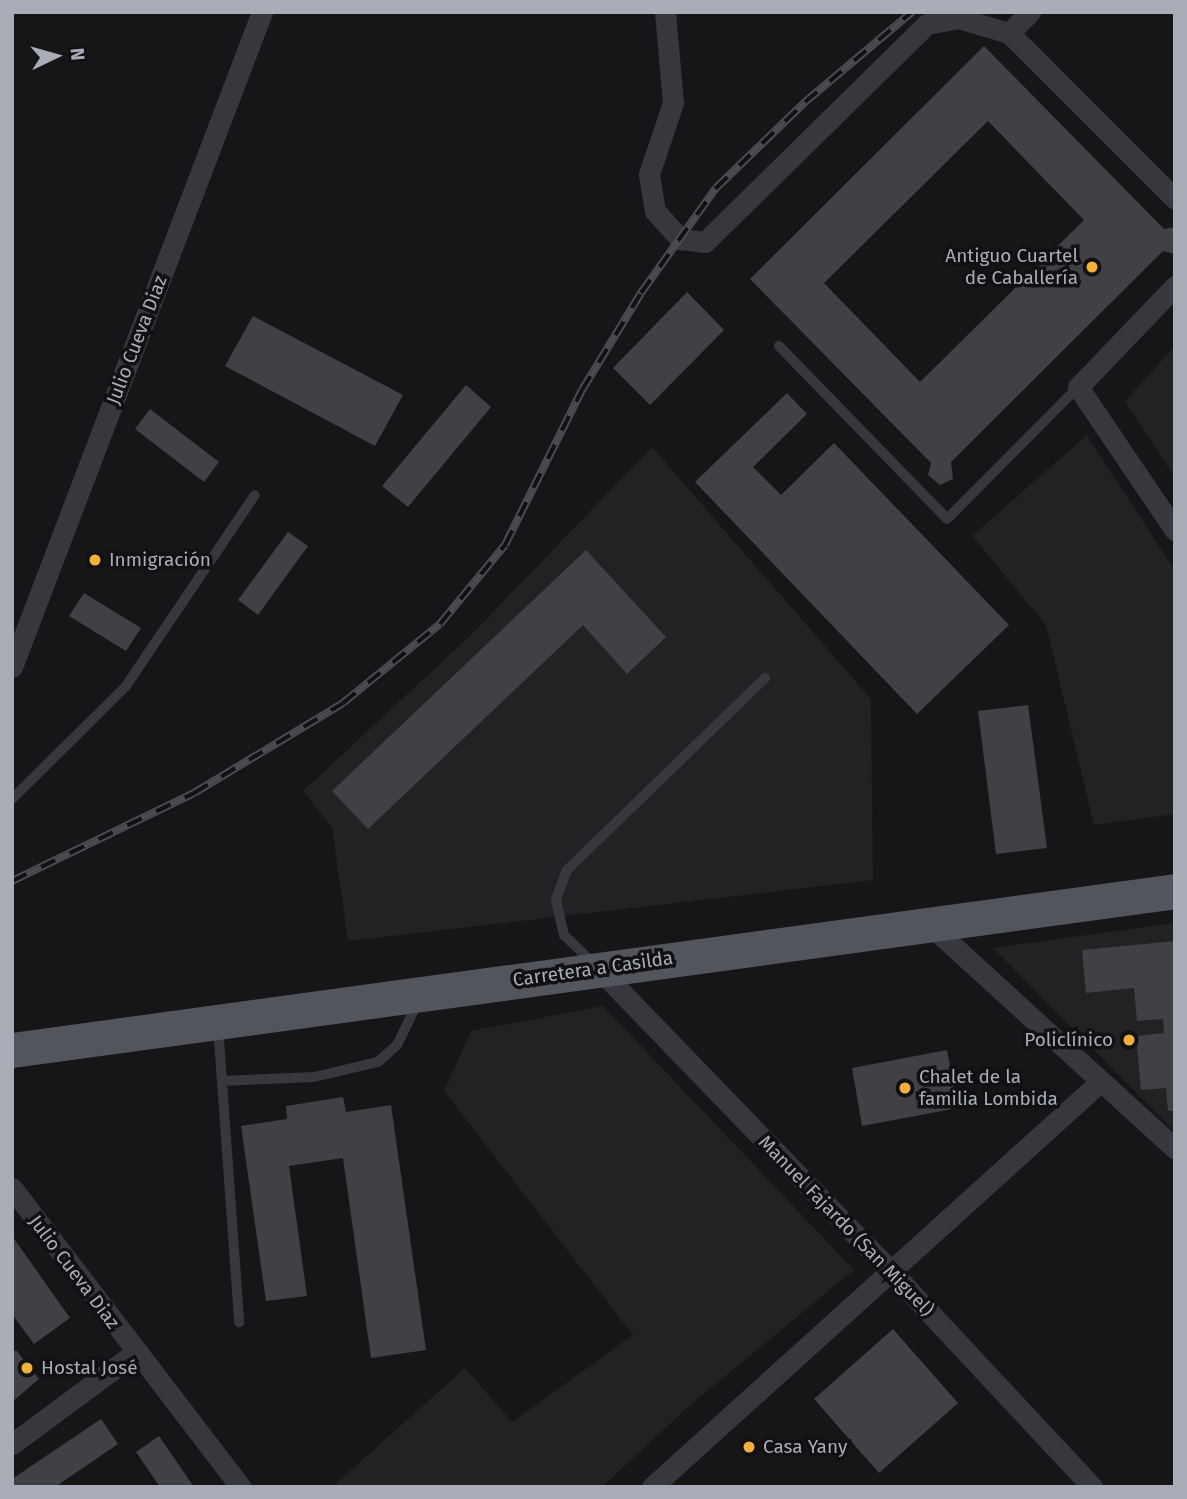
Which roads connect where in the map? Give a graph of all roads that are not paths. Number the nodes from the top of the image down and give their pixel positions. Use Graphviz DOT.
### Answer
graph roads {
  1 [pos="262,12"];
  2 [pos="666,12"];
  3 [pos="1030,12"];
  4 [pos="1009,33"];
  5 [pos="1175,199"];
  6 [pos="1175,286"];
  7 [pos="779,346"];
  8 [pos="1078,387"];
  9 [pos="255,495"];
  10 [pos="1175,530"];
  11 [pos="12,667"];
  12 [pos="765,678"];
  13 [pos="12,799"];
  14 [pos="1175,891"];
  15 [pos="929,924"];
  16 [pos="597,968"];
  17 [pos="422,994"];
  18 [pos="218,1023"];
  19 [pos="12,1050"];
  20 [pos="222,1081"];
  21 [pos="1101,1081"];
  22 [pos="1175,1149"];
  23 [pos="12,1188"];
  24 [pos="889,1269"];
  25 [pos="239,1322"];
  26 [pos="135,1353"];
  27 [pos="12,1444"];
  28 [pos="241,1487"];
  29 [pos="652,1487"];
  30 [pos="1092,1487"];
  1 -- 11 [label="street, Julio Cueva Diaz"];
  2 -- 4 [label="street"];
  3 -- 4 [label="street"];
  4 -- 5 [label="street"];
  6 -- 8 [label="street"];
  7 -- 8 [label="lane"];
  8 -- 10 [label="street"];
  9 -- 13 [label="lane"];
  12 -- 16 [label="lane"];
  14 -- 15 [label="main road, Carretera a Casilda"];
  15 -- 16 [label="main road, Carretera a Casilda"];
  15 -- 21 [label="street"];
  16 -- 17 [label="main road, Carretera a Casilda"];
  16 -- 24 [label="street, Manuel Fajardo (San Miguel)"];
  17 -- 18 [label="main road, Carretera a Casilda"];
  17 -- 20 [label="lane"];
  18 -- 19 [label="main road, Carretera a Casilda"];
  18 -- 20 [label="lane"];
  20 -- 25 [label="lane"];
  21 -- 22 [label="street"];
  21 -- 24 [label="street"];
  23 -- 26 [label="street, Julio Cueva Diaz"];
  24 -- 29 [label="street"];
  24 -- 30 [label="street, Manuel Fajardo (San Miguel)"];
  26 -- 27 [label="street"];
  26 -- 28 [label="street, Julio Cueva Diaz"];
}
